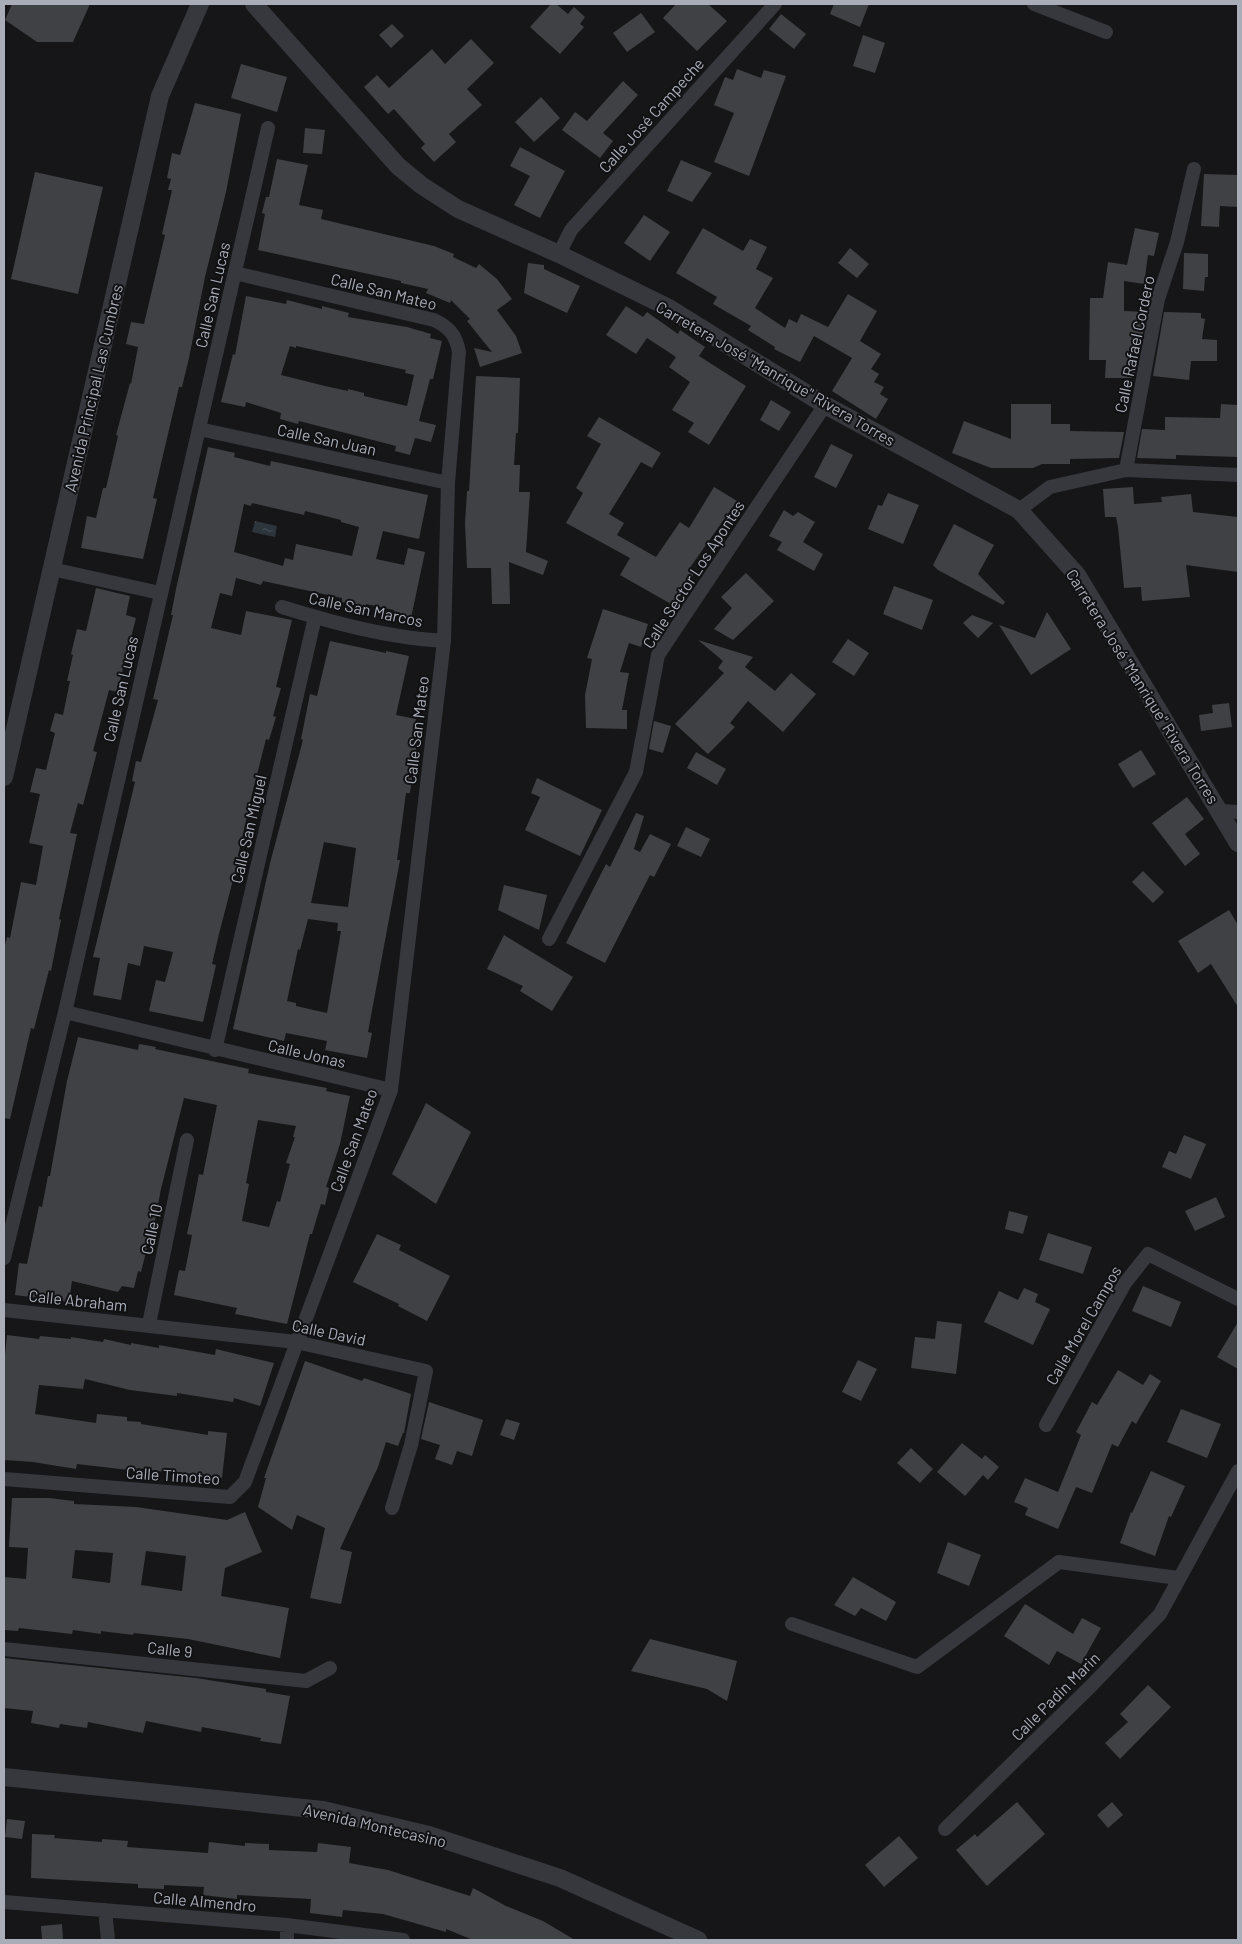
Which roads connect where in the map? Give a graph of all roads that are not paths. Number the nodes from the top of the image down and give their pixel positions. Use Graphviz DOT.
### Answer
graph roads {
  1 [pos="200,4"];
  2 [pos="254,4"];
  3 [pos="775,4"];
  4 [pos="1034,4"];
  5 [pos="1106,32"];
  6 [pos="268,128"];
  7 [pos="1194,169"];
  8 [pos="559,254"];
  9 [pos="235,274"];
  10 [pos="825,405"];
  11 [pos="198,429"];
  12 [pos="1126,470"];
  13 [pos="1238,475"];
  14 [pos="448,483"];
  15 [pos="1018,510"];
  16 [pos="52,569"];
  17 [pos="160,593"];
  18 [pos="282,607"];
  19 [pos="314,617"];
  20 [pos="444,641"];
  21 [pos="4,778"];
  22 [pos="1220,810"];
  23 [pos="1238,812"];
  24 [pos="1238,843"];
  25 [pos="549,939"];
  26 [pos="65,1012"];
  27 [pos="215,1050"];
  28 [pos="391,1090"];
  29 [pos="187,1140"];
  30 [pos="4,1258"];
  31 [pos="1238,1299"];
  32 [pos="4,1310"];
  33 [pos="150,1324"];
  34 [pos="296,1342"];
  35 [pos="1046,1425"];
  36 [pos="1238,1471"];
  37 [pos="4,1479"];
  38 [pos="392,1508"];
  39 [pos="1178,1578"];
  40 [pos="792,1624"];
  41 [pos="4,1649"];
  42 [pos="330,1668"];
  43 [pos="4,1777"];
  44 [pos="945,1829"];
  45 [pos="4,1902"];
  46 [pos="105,1910"];
  47 [pos="286,1925"];
  48 [pos="108,1940"];
  49 [pos="287,1940"];
  50 [pos="403,1940"];
  51 [pos="698,1940"];
  1 -- 16 [label="street, Avenida Principal Las Cumbres"];
  2 -- 8 [label="street, Carretera José \"Manrique\" Rivera Torres"];
  3 -- 8 [label="street, Calle José Campeche"];
  4 -- 5 [label="street"];
  6 -- 9 [label="street, Calle San Lucas"];
  7 -- 12 [label="street, Calle Rafael Cordero"];
  8 -- 10 [label="street, Carretera José \"Manrique\" Rivera Torres"];
  9 -- 11 [label="street, Calle San Lucas"];
  9 -- 14 [label="street, Calle San Mateo"];
  10 -- 15 [label="street, Carretera José \"Manrique\" Rivera Torres"];
  10 -- 25 [label="street, Calle Sector Los Apontes"];
  11 -- 14 [label="street, Calle San Juan"];
  11 -- 17 [label="street, Calle San Lucas"];
  12 -- 13 [label="street"];
  12 -- 15 [label="street"];
  14 -- 20 [label="street, Calle San Mateo"];
  15 -- 22 [label="street, Carretera José \"Manrique\" Rivera Torres"];
  16 -- 17 [label="street"];
  16 -- 21 [label="street, Avenida Principal Las Cumbres"];
  17 -- 26 [label="street, Calle San Lucas"];
  18 -- 19 [label="street, Calle San Marcos"];
  19 -- 20 [label="street, Calle San Marcos"];
  19 -- 27 [label="street, Calle San Miguel"];
  20 -- 28 [label="street, Calle San Mateo"];
  22 -- 23 [label="street"];
  22 -- 24 [label="street, Carretera José \"Manrique\" Rivera Torres"];
  26 -- 27 [label="street"];
  26 -- 30 [label="street, Calle San Lucas"];
  27 -- 28 [label="street, Calle Jonas"];
  28 -- 34 [label="street, Calle San Mateo"];
  29 -- 33 [label="street, Calle 10"];
  31 -- 35 [label="street, Calle Morel Campos"];
  32 -- 33 [label="street, Calle Abraham"];
  33 -- 34 [label="street, Calle David"];
  34 -- 37 [label="street, Calle Timoteo"];
  34 -- 38 [label="street, Calle David"];
  36 -- 39 [label="street, Calle Padin Marin"];
  39 -- 40 [label="street"];
  39 -- 44 [label="street, Calle Padin Marin"];
  41 -- 42 [label="street, Calle 9"];
  43 -- 51 [label="street, Avenida Montecasino"];
  45 -- 46 [label="street, Calle Almendro"];
  46 -- 47 [label="street, Calle Almendro"];
  46 -- 48 [label="street"];
  47 -- 49 [label="street"];
  47 -- 50 [label="street, Calle Almendro"];
}
